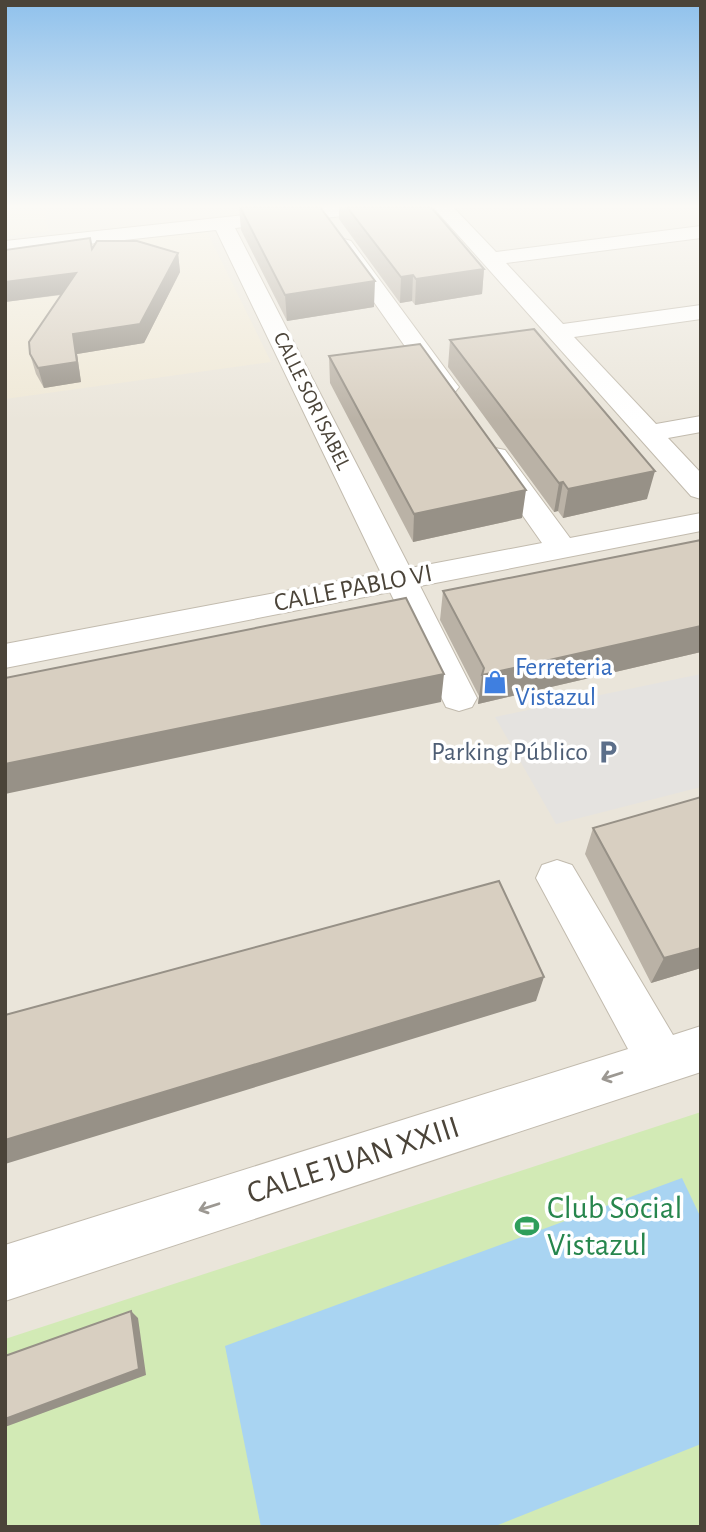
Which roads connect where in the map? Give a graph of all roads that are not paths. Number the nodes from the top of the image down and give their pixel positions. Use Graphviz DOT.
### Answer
graph roads {
  1 [pos="264,278"];
  2 [pos="369,278"];
  3 [pos="509,278"];
  4 [pos="701,312"];
  5 [pos="557,332"];
  6 [pos="457,402"];
  7 [pos="701,424"];
  8 [pos="650,433"];
  9 [pos="481,436"];
  10 [pos="701,490"];
  11 [pos="701,522"];
  12 [pos="561,547"];
  13 [pos="400,578"];
  14 [pos="5,656"];
  15 [pos="459,698"];
  16 [pos="556,878"];
  17 [pos="681,1055"];
  18 [pos="5,1273"];
  1 -- 13 [label="street, CALLE SOR ISABEL"];
  2 -- 6 [label="street"];
  3 -- 5 [label="street"];
  4 -- 5 [label="street"];
  5 -- 8 [label="street"];
  7 -- 8 [label="street"];
  8 -- 10 [label="street"];
  9 -- 12 [label="street"];
  11 -- 12 [label="street, CALLE PABLO VI"];
  12 -- 13 [label="street, CALLE PABLO VI"];
  13 -- 14 [label="street, CALLE PABLO VI"];
  13 -- 15 [label="street, CALLE SOR ISABEL"];
  16 -- 17 [label="street"];
  17 -- 18 [label="street, CALLE JUAN XXIII, one-way"];
}
